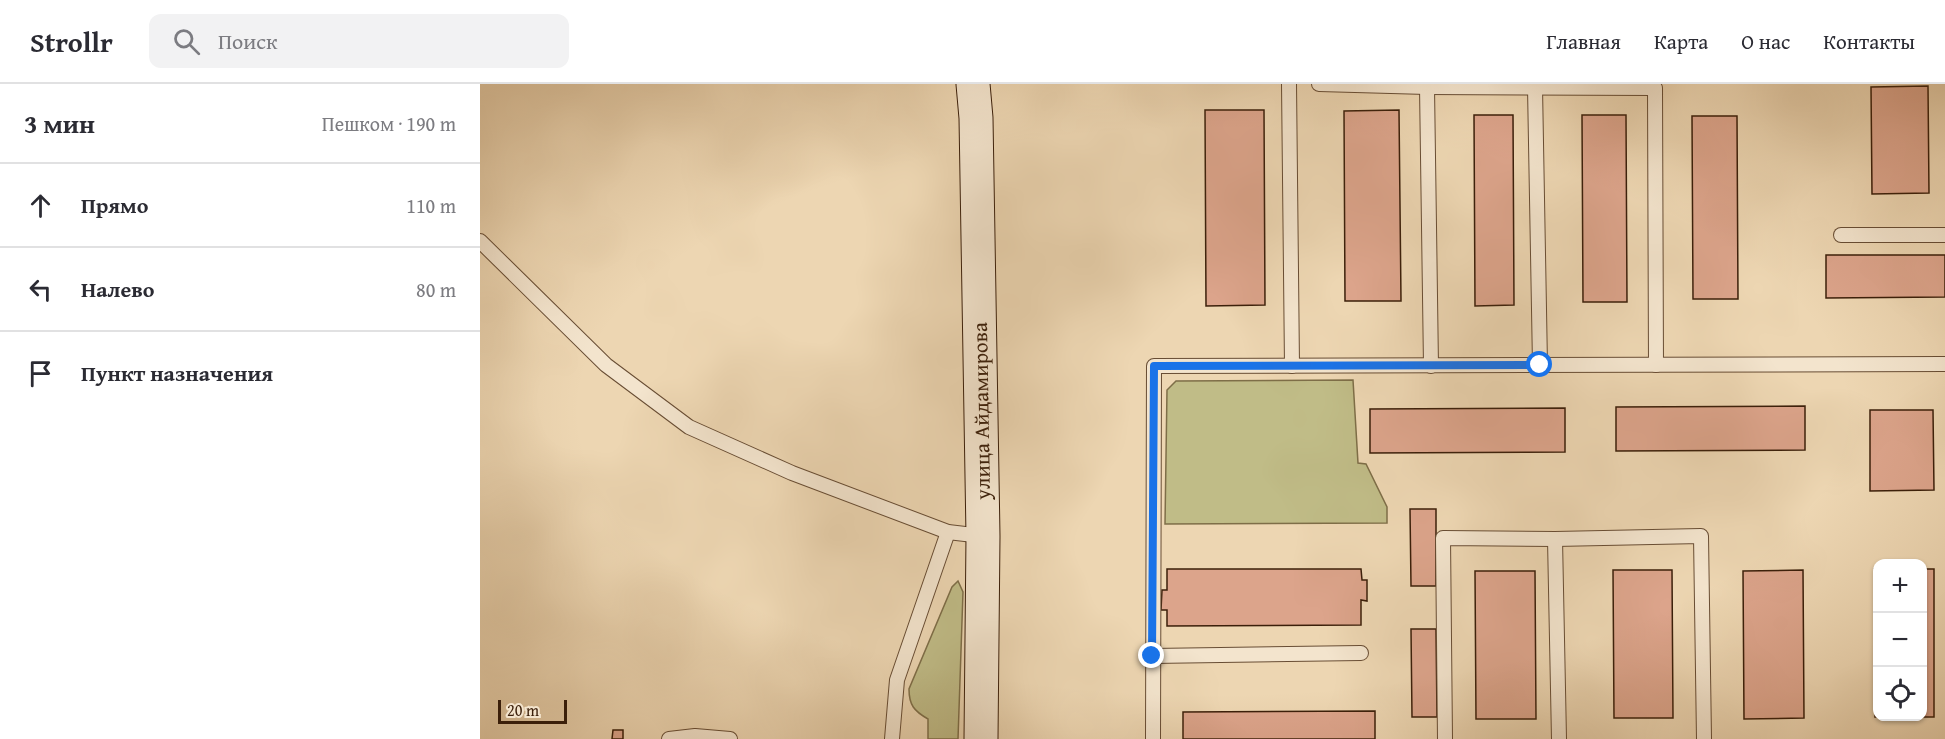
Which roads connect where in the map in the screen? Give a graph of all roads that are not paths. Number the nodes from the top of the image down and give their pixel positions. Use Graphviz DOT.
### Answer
graph roads {
  1 [pos="973,84"];
  2 [pos="1289,84"];
  3 [pos="1319,84"];
  4 [pos="1426,87"];
  5 [pos="1534,87"];
  6 [pos="1945,235"];
  7 [pos="1841,236"];
  8 [pos="480,241"];
  9 [pos="1945,364"];
  10 [pos="1540,365"];
  11 [pos="1656,365"];
  12 [pos="1292,366"];
  13 [pos="1431,366"];
  14 [pos="948,532"];
  15 [pos="983,536"];
  16 [pos="1555,539"];
  17 [pos="1361,653"];
  18 [pos="1152,656"];
  19 [pos="669,739"];
  20 [pos="730,739"];
  21 [pos="892,739"];
  22 [pos="981,739"];
  23 [pos="1153,739"];
  24 [pos="1445,739"];
  25 [pos="1559,739"];
  26 [pos="1704,739"];
  1 -- 15 [label="main road, улица Айдамирова"];
  2 -- 12 [label="lane"];
  3 -- 4 [label="lane"];
  4 -- 5 [label="lane"];
  4 -- 13 [label="lane"];
  5 -- 10 [label="lane"];
  5 -- 11 [label="lane"];
  6 -- 7 [label="lane"];
  8 -- 14 [label="lane"];
  9 -- 11 [label="lane"];
  10 -- 11 [label="lane"];
  10 -- 13 [label="lane"];
  12 -- 13 [label="lane"];
  12 -- 18 [label="lane"];
  14 -- 15 [label="lane"];
  14 -- 21 [label="lane"];
  15 -- 22 [label="main road, улица Айдамирова"];
  16 -- 24 [label="lane"];
  16 -- 25 [label="lane"];
  16 -- 26 [label="lane"];
  17 -- 18 [label="lane"];
  18 -- 23 [label="lane"];
  19 -- 20 [label="lane"];
}
